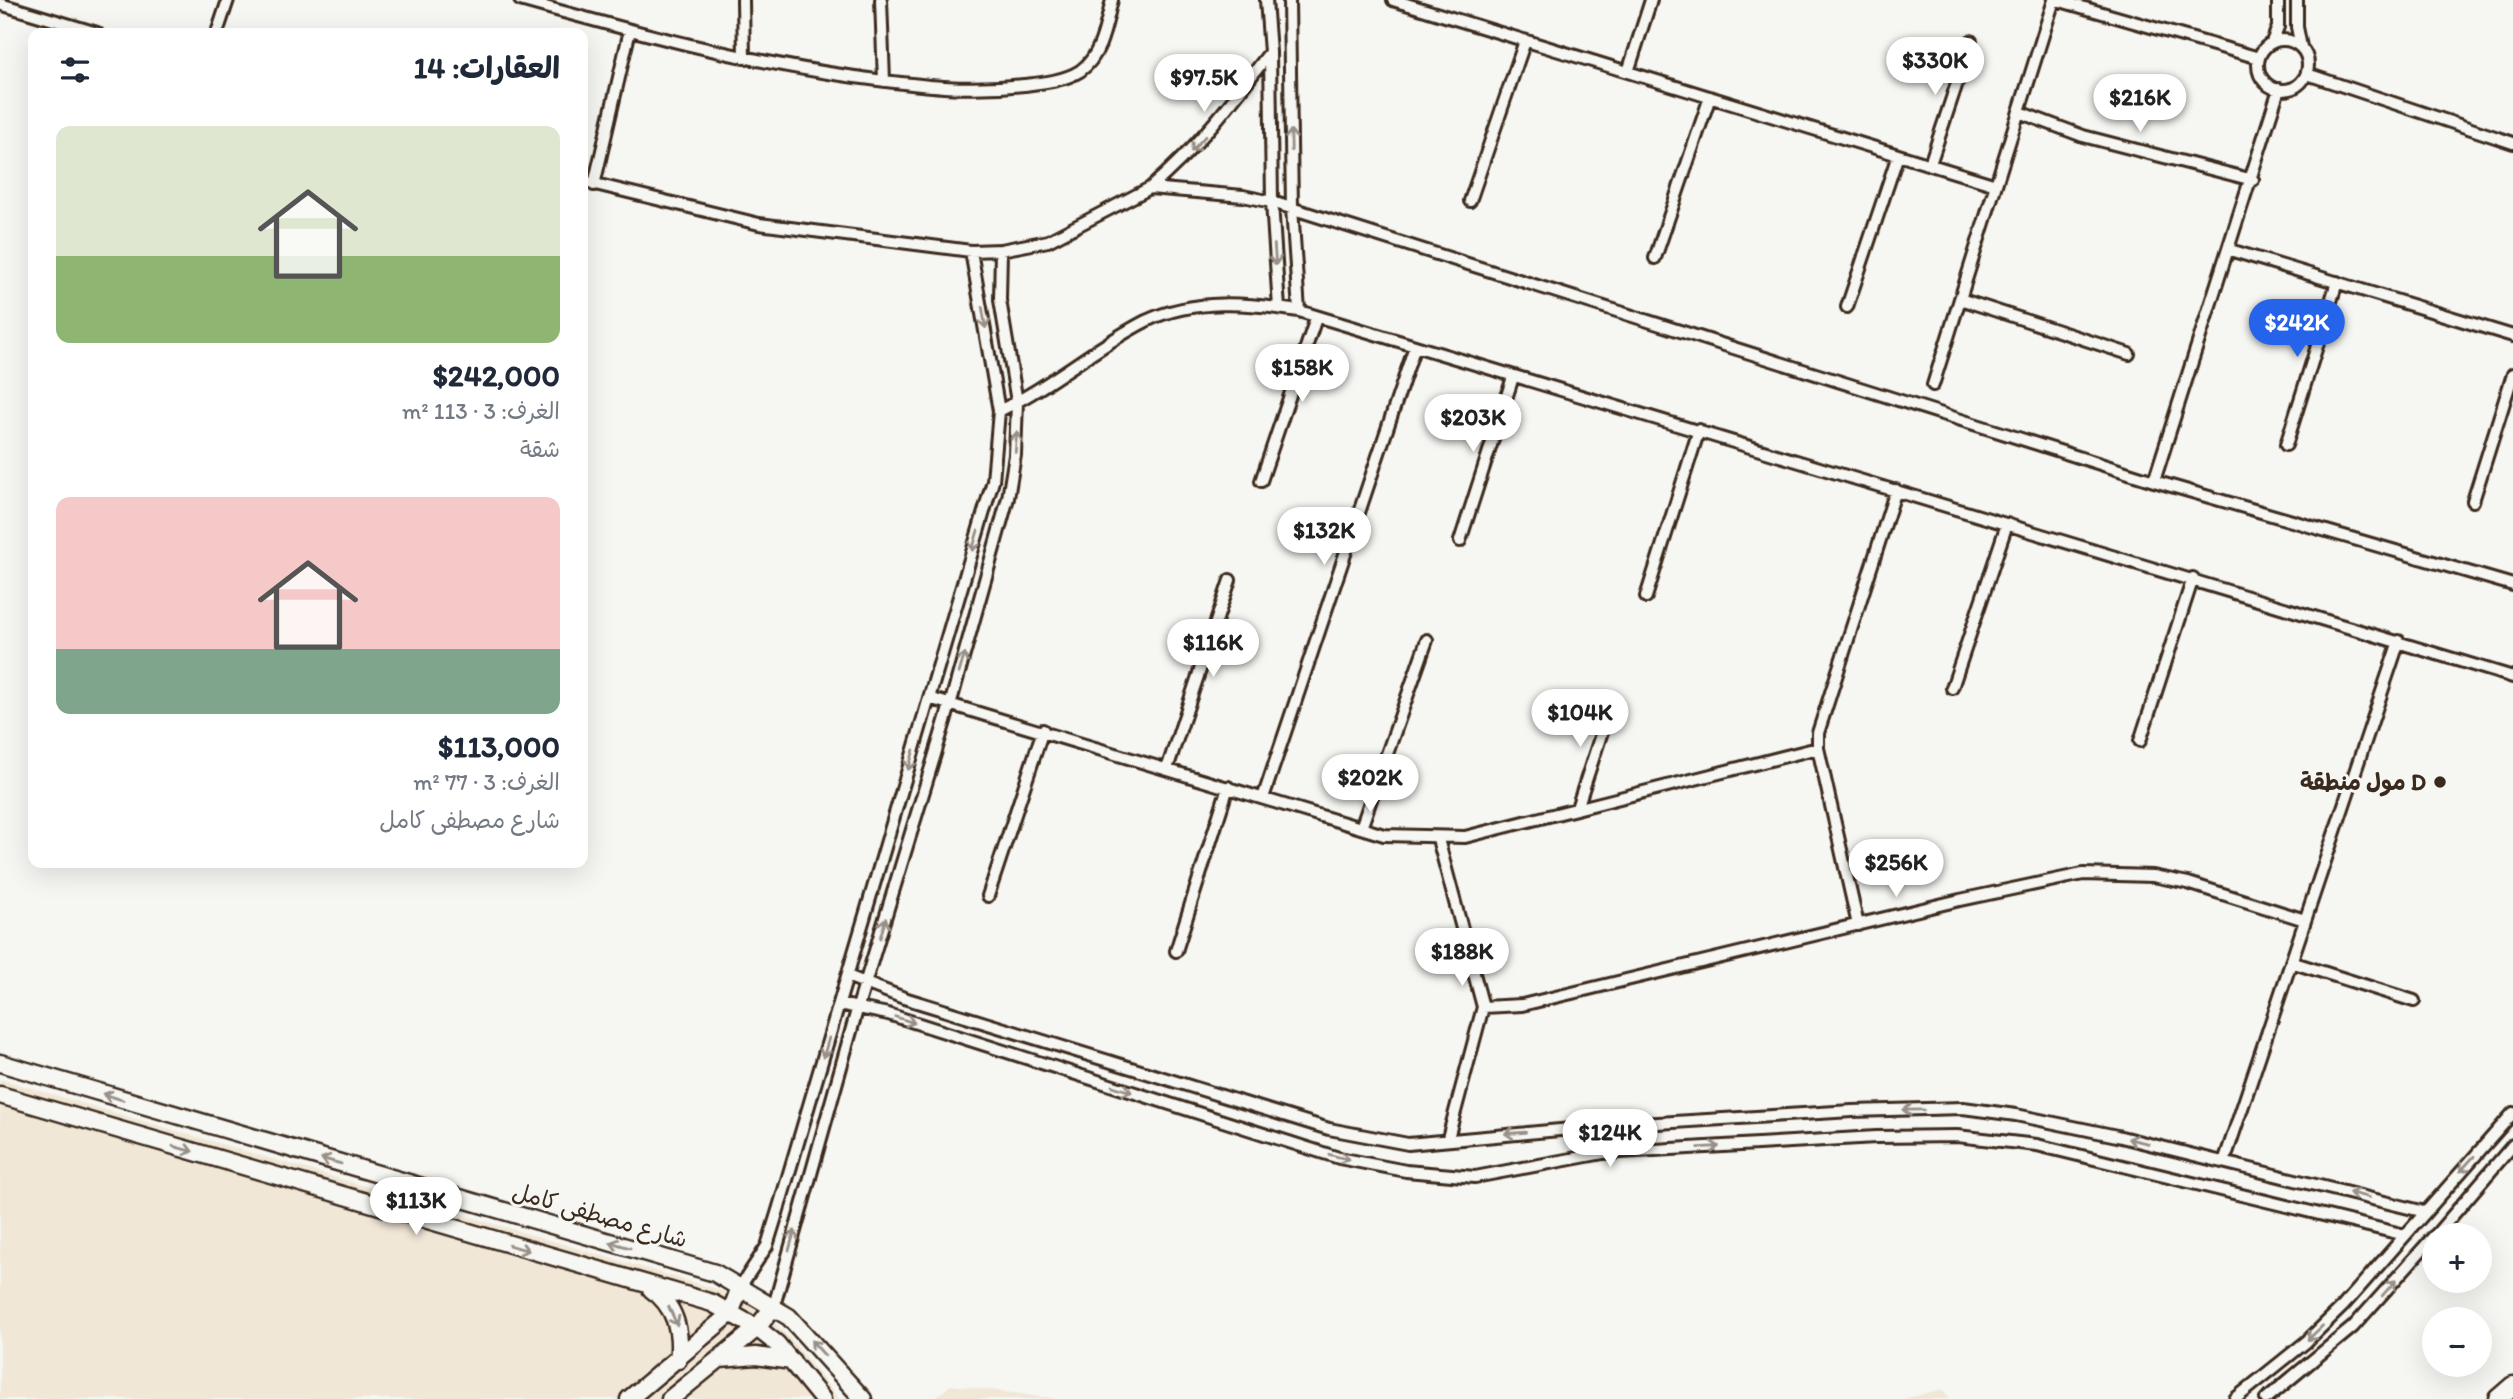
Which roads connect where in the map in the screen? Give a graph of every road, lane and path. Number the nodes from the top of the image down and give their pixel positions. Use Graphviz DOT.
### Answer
graph roads {
  1 [pos="228,0"];
  2 [pos="520,0"];
  3 [pos="743,0"];
  4 [pos="881,0"];
  5 [pos="1112,0"];
  6 [pos="1266,0"];
  7 [pos="1289,0"];
  8 [pos="1393,0"];
  9 [pos="1651,0"];
  10 [pos="2055,0"];
  11 [pos="2278,0"];
  12 [pos="2297,0"];
  13 [pos="542,3"];
  14 [pos="8,4"];
  15 [pos="82,28"];
  16 [pos="219,28"];
  17 [pos="631,30"];
  18 [pos="1525,41"];
  19 [pos="1971,41"];
  20 [pos="2272,42"];
  21 [pos="2301,47"];
  22 [pos="1270,52"];
  23 [pos="744,58"];
  24 [pos="2259,58"];
  25 [pos="1628,72"];
  26 [pos="2306,74"];
  27 [pos="884,81"];
  28 [pos="2279,89"];
  29 [pos="1710,97"];
  30 [pos="2020,112"];
  31 [pos="2513,143"];
  32 [pos="1898,155"];
  33 [pos="1930,164"];
  34 [pos="2253,180"];
  35 [pos="588,183"];
  36 [pos="1996,185"];
  37 [pos="1150,188"];
  38 [pos="1470,201"];
  39 [pos="1272,202"];
  40 [pos="1292,208"];
  41 [pos="1001,250"];
  42 [pos="2230,250"];
  43 [pos="971,251"];
  44 [pos="1655,258"];
  45 [pos="2337,282"];
  46 [pos="1960,299"];
  47 [pos="1847,307"];
  48 [pos="1279,308"];
  49 [pos="1299,311"];
  50 [pos="1315,318"];
  51 [pos="2513,336"];
  52 [pos="1415,346"];
  53 [pos="2129,354"];
  54 [pos="2513,374"];
  55 [pos="1513,377"];
  56 [pos="1933,385"];
  57 [pos="1017,402"];
  58 [pos="999,411"];
  59 [pos="1699,430"];
  60 [pos="2286,445"];
  61 [pos="1261,481"];
  62 [pos="2154,481"];
  63 [pos="1896,490"];
  64 [pos="2473,501"];
  65 [pos="2007,523"];
  66 [pos="1460,541"];
  67 [pos="2193,578"];
  68 [pos="1230,580"];
  69 [pos="2513,585"];
  70 [pos="1646,597"];
  71 [pos="1427,640"];
  72 [pos="2399,641"];
  73 [pos="2513,677"];
  74 [pos="1952,688"];
  75 [pos="929,698"];
  76 [pos="1612,701"];
  77 [pos="950,705"];
  78 [pos="1042,730"];
  79 [pos="2140,741"];
  80 [pos="1818,748"];
  81 [pos="1167,769"];
  82 [pos="1228,787"];
  83 [pos="1263,798"];
  84 [pos="1577,808"];
  85 [pos="1362,828"];
  86 [pos="1438,839"];
  87 [pos="988,896"];
  88 [pos="2305,920"];
  89 [pos="1858,925"];
  90 [pos="1176,951"];
  91 [pos="2291,962"];
  92 [pos="847,976"];
  93 [pos="867,982"];
  94 [pos="2414,1001"];
  95 [pos="839,1004"];
  96 [pos="1483,1007"];
  97 [pos="857,1010"];
  98 [pos="0,1063"];
  99 [pos="0,1095"];
  100 [pos="2513,1113"];
  101 [pos="1448,1138"];
  102 [pos="2513,1145"];
  103 [pos="2224,1162"];
  104 [pos="779,1207"];
  105 [pos="2425,1212"];
  106 [pos="799,1213"];
  107 [pos="2446,1223"];
  108 [pos="2405,1235"];
  109 [pos="2422,1250"];
  110 [pos="643,1284"];
  111 [pos="740,1287"];
  112 [pos="774,1306"];
  113 [pos="730,1314"];
  114 [pos="757,1328"];
  115 [pos="720,1359"];
  116 [pos="678,1360"];
  117 [pos="792,1361"];
  118 [pos="2513,1386"];
  119 [pos="629,1399"];
  120 [pos="670,1399"];
  121 [pos="822,1399"];
  122 [pos="863,1399"];
  123 [pos="2235,1399"];
  124 [pos="2266,1399"];
  125 [pos="2498,1399"];
  1 -- 16 [label="street"];
  2 -- 13 [label="street"];
  3 -- 23 [label="street"];
  4 -- 27 [label="street"];
  5 -- 27 [label="street"];
  6 -- 22 [label="street"];
  40 -- 7 [label="street, one-way"];
  8 -- 18 [label="street"];
  9 -- 25 [label="street"];
  10 -- 24 [label="street"];
  10 -- 30 [label="street"];
  11 -- 20 [label="street"];
  12 -- 21 [label="street"];
  13 -- 17 [label="street"];
  14 -- 15 [label="street"];
  17 -- 23 [label="street"];
  17 -- 35 [label="street"];
  18 -- 25 [label="street"];
  18 -- 38 [label="street"];
  19 -- 33 [label="street"];
  20 -- 21 [label="street"];
  20 -- 24 [label="street"];
  21 -- 26 [label="street"];
  22 -- 37 [label="street, one-way"];
  22 -- 39 [label="street"];
  23 -- 27 [label="street"];
  24 -- 28 [label="street"];
  25 -- 29 [label="street"];
  26 -- 28 [label="street"];
  26 -- 31 [label="street"];
  28 -- 34 [label="street"];
  29 -- 32 [label="street"];
  29 -- 44 [label="street"];
  30 -- 34 [label="street"];
  30 -- 36 [label="street"];
  32 -- 33 [label="street"];
  32 -- 47 [label="street"];
  33 -- 36 [label="street"];
  34 -- 42 [label="street"];
  35 -- 43 [label="street"];
  36 -- 46 [label="street"];
  37 -- 39 [label="street"];
  37 -- 41 [label="street"];
  39 -- 40 [label="street"];
  39 -- 48 [label="street, one-way"];
  40 -- 49 [label="street"];
  40 -- 62 [label="street"];
  41 -- 43 [label="street"];
  41 -- 57 [label="street"];
  42 -- 45 [label="street"];
  42 -- 62 [label="street"];
  43 -- 58 [label="street, one-way"];
  45 -- 51 [label="street"];
  45 -- 60 [label="street"];
  46 -- 53 [label="street"];
  46 -- 56 [label="street"];
  48 -- 49 [label="street"];
  48 -- 57 [label="street"];
  49 -- 50 [label="street"];
  50 -- 52 [label="street"];
  50 -- 61 [label="street"];
  52 -- 55 [label="street"];
  52 -- 83 [label="street"];
  54 -- 64 [label="street"];
  55 -- 59 [label="street"];
  55 -- 66 [label="street"];
  57 -- 58 [label="street"];
  77 -- 57 [label="street, one-way"];
  58 -- 75 [label="street, one-way"];
  59 -- 63 [label="street"];
  59 -- 70 [label="street"];
  62 -- 69 [label="street"];
  63 -- 65 [label="street"];
  63 -- 80 [label="street"];
  65 -- 67 [label="street"];
  65 -- 74 [label="street"];
  67 -- 72 [label="street"];
  67 -- 79 [label="street"];
  68 -- 81 [label="street"];
  71 -- 85 [label="street"];
  72 -- 73 [label="street"];
  72 -- 88 [label="street"];
  75 -- 77 [label="street"];
  75 -- 92 [label="street, one-way"];
  76 -- 84 [label="street"];
  77 -- 78 [label="street"];
  93 -- 77 [label="street, one-way"];
  78 -- 81 [label="street"];
  78 -- 87 [label="street"];
  80 -- 84 [label="street"];
  80 -- 89 [label="street"];
  81 -- 82 [label="street"];
  82 -- 83 [label="street"];
  82 -- 90 [label="street"];
  83 -- 85 [label="street"];
  84 -- 86 [label="street"];
  85 -- 86 [label="street"];
  86 -- 96 [label="street"];
  88 -- 89 [label="street"];
  88 -- 91 [label="street"];
  89 -- 96 [label="street"];
  91 -- 94 [label="street"];
  91 -- 103 [label="street"];
  92 -- 93 [label="street"];
  92 -- 95 [label="street"];
  93 -- 97 [label="street"];
  93 -- 101 [label="street"];
  95 -- 97 [label="street"];
  95 -- 104 [label="street, one-way"];
  96 -- 101 [label="street"];
  97 -- 106 [label="street"];
  97 -- 108 [label="street, one-way"];
  111 -- 98 [label="street, شارع مصطفى كامل, one-way"];
  99 -- 110 [label="street, one-way"];
  100 -- 105 [label="street, one-way"];
  103 -- 101 [label="street, one-way"];
  102 -- 107 [label="street"];
  105 -- 103 [label="street, one-way"];
  104 -- 106 [label="street"];
  104 -- 111 [label="street"];
  105 -- 108 [label="street"];
  112 -- 106 [label="street, one-way"];
  108 -- 123 [label="street, one-way"];
  124 -- 109 [label="street, one-way"];
  110 -- 113 [label="street"];
  110 -- 116 [label="street, one-way"];
  111 -- 112 [label="street, شارع مصطفى كامل"];
  111 -- 113 [label="street"];
  112 -- 114 [label="street"];
  122 -- 112 [label="street, شارع مصطفى كامل, one-way"];
  113 -- 114 [label="street"];
  113 -- 116 [label="street"];
  114 -- 115 [label="street"];
  114 -- 117 [label="street"];
  115 -- 117 [label="street"];
  115 -- 120 [label="street"];
  116 -- 119 [label="street"];
  117 -- 121 [label="street"];
  118 -- 125 [label="main road"];
}
